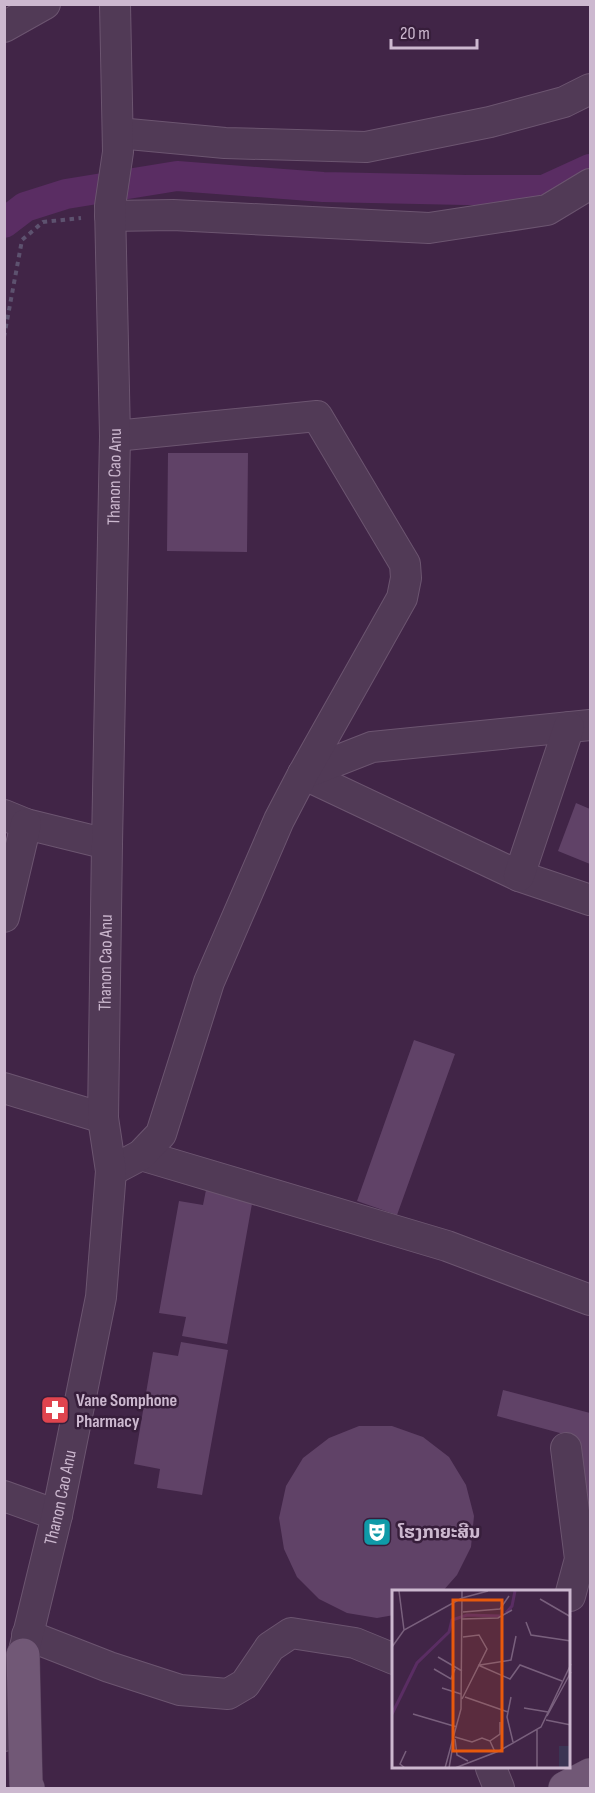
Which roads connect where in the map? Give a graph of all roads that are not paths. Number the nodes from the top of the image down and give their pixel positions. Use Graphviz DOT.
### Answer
graph roads {
  1 [pos="45,4"];
  2 [pos="115,4"];
  3 [pos="4,27"];
  4 [pos="591,89"];
  5 [pos="118,142"];
  6 [pos="591,184"];
  7 [pos="110,211"];
  8 [pos="115,436"];
  9 [pos="580,726"];
  10 [pos="303,774"];
  11 [pos="15,820"];
  12 [pos="106,844"];
  13 [pos="519,876"];
  14 [pos="591,900"];
  15 [pos="4,917"];
  16 [pos="4,1088"];
  17 [pos="103,1118"];
  18 [pos="141,1155"];
  19 [pos="111,1172"];
  20 [pos="591,1300"];
  21 [pos="566,1448"];
  22 [pos="4,1496"];
  23 [pos="57,1515"];
  24 [pos="571,1592"];
  25 [pos="25,1645"];
  26 [pos="392,1658"];
  27 [pos="5,1718"];
  28 [pos="491,1769"];
  29 [pos="591,1775"];
  30 [pos="28,1788"];
  31 [pos="499,1788"];
  32 [pos="565,1788"];
  1 -- 3 [label="street"];
  2 -- 5 [label="street"];
  4 -- 5 [label="street"];
  5 -- 7 [label="street, Thanon Cao Anu"];
  6 -- 7 [label="street"];
  7 -- 8 [label="street, Thanon Cao Anu"];
  8 -- 10 [label="street"];
  8 -- 12 [label="street, Thanon Cao Anu"];
  9 -- 10 [label="street"];
  9 -- 13 [label="street"];
  10 -- 13 [label="street"];
  10 -- 18 [label="street"];
  11 -- 12 [label="street"];
  11 -- 15 [label="street"];
  12 -- 17 [label="street, Thanon Cao Anu"];
  13 -- 14 [label="street"];
  16 -- 17 [label="street"];
  17 -- 19 [label="street, Thanon Cao Anu"];
  18 -- 19 [label="street"];
  18 -- 20 [label="street"];
  19 -- 23 [label="street, Thanon Cao Anu"];
  21 -- 24 [label="street"];
  22 -- 23 [label="street"];
  23 -- 25 [label="street, Thanon Cao Anu"];
  25 -- 26 [label="street"];
  25 -- 27 [label="street, Thanon Cao Anu"];
  25 -- 30 [label="main road"];
  28 -- 31 [label="street"];
  29 -- 32 [label="main road"];
}
